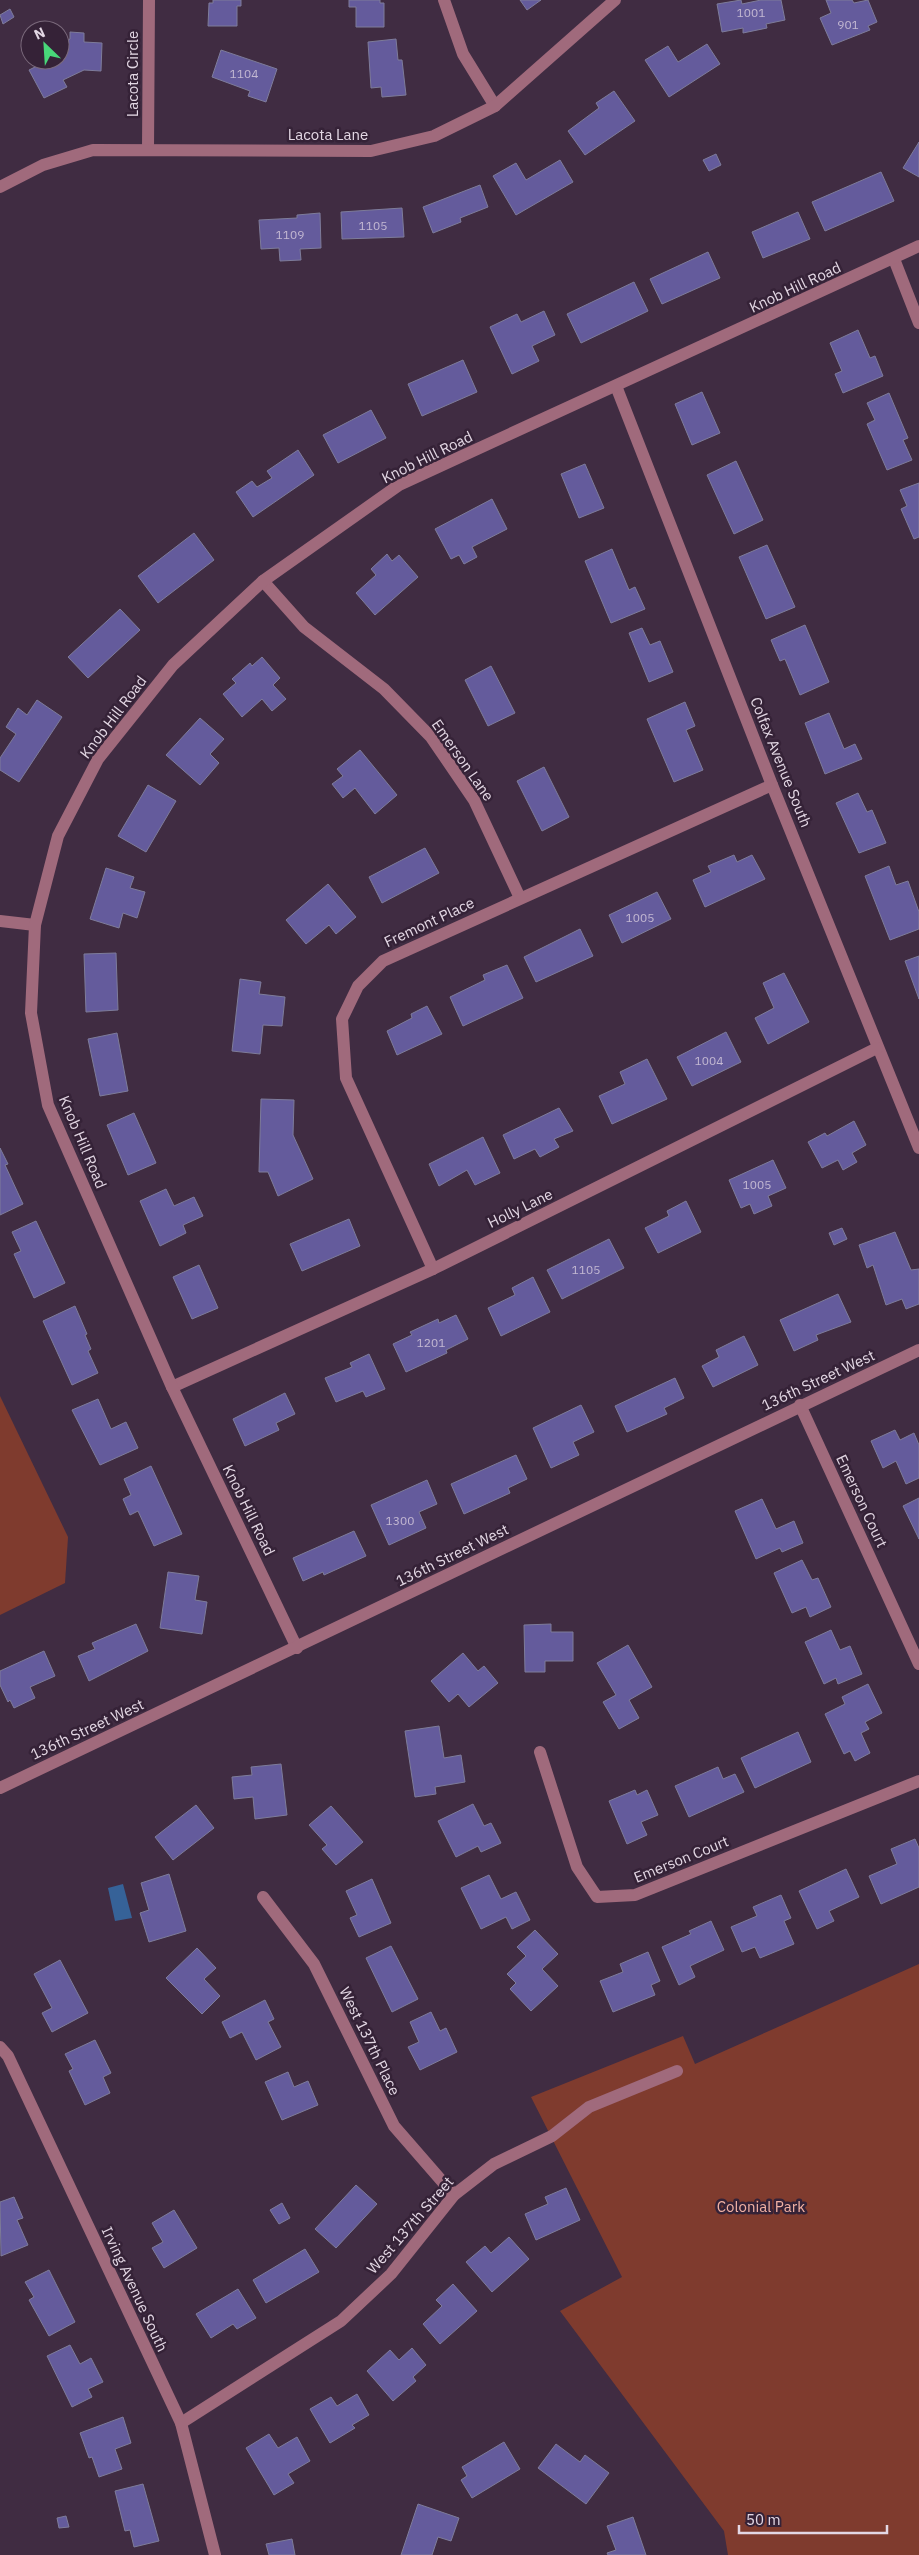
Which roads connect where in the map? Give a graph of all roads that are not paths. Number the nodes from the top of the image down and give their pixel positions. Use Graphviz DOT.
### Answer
graph roads {
  1 [pos="149,0"];
  2 [pos="444,0"];
  3 [pos="615,0"];
  4 [pos="495,106"];
  5 [pos="148,149"];
  6 [pos="0,187"];
  7 [pos="919,246"];
  8 [pos="894,260"];
  9 [pos="919,322"];
  10 [pos="616,386"];
  11 [pos="263,581"];
  12 [pos="772,785"];
  13 [pos="520,898"];
  14 [pos="0,921"];
  15 [pos="35,925"];
  16 [pos="877,1048"];
  17 [pos="919,1148"];
  18 [pos="433,1269"];
  19 [pos="919,1350"];
  20 [pos="172,1387"];
  21 [pos="800,1405"];
  22 [pos="297,1648"];
  23 [pos="919,1664"];
  24 [pos="540,1752"];
  25 [pos="919,1781"];
  26 [pos="0,1788"];
  27 [pos="263,1897"];
  28 [pos="0,2047"];
  29 [pos="677,2071"];
  30 [pos="454,2195"];
  31 [pos="180,2423"];
  32 [pos="215,2555"];
  1 -- 5 [label="street, Lacota Circle"];
  2 -- 4 [label="street"];
  3 -- 4 [label="street, Lacota Lane"];
  4 -- 5 [label="street, Lacota Lane"];
  5 -- 6 [label="street, Lacota Lane"];
  7 -- 8 [label="street, Knob Hill Road"];
  8 -- 9 [label="street"];
  8 -- 10 [label="street, Knob Hill Road"];
  10 -- 11 [label="street, Knob Hill Road"];
  10 -- 12 [label="street, Colfax Avenue South"];
  11 -- 13 [label="street, Emerson Lane"];
  11 -- 15 [label="street, Knob Hill Road"];
  12 -- 13 [label="street, Fremont Place"];
  12 -- 16 [label="street, Colfax Avenue South"];
  13 -- 18 [label="street, Fremont Place"];
  14 -- 15 [label="street"];
  15 -- 20 [label="street, Knob Hill Road"];
  16 -- 17 [label="street, Colfax Avenue South"];
  16 -- 18 [label="street, Holly Lane"];
  18 -- 20 [label="street, Holly Lane"];
  19 -- 21 [label="street, 136th Street West"];
  20 -- 22 [label="street, Knob Hill Road"];
  21 -- 22 [label="street, 136th Street West"];
  21 -- 23 [label="street, Emerson Court"];
  22 -- 26 [label="street, 136th Street West"];
  24 -- 25 [label="street, Emerson Court"];
  27 -- 30 [label="street, West 137th Place"];
  28 -- 31 [label="street, Irving Avenue South"];
  29 -- 30 [label="street, West 137th Street"];
  30 -- 31 [label="street, West 137th Street"];
  31 -- 32 [label="street, Irving Avenue South"];
}
